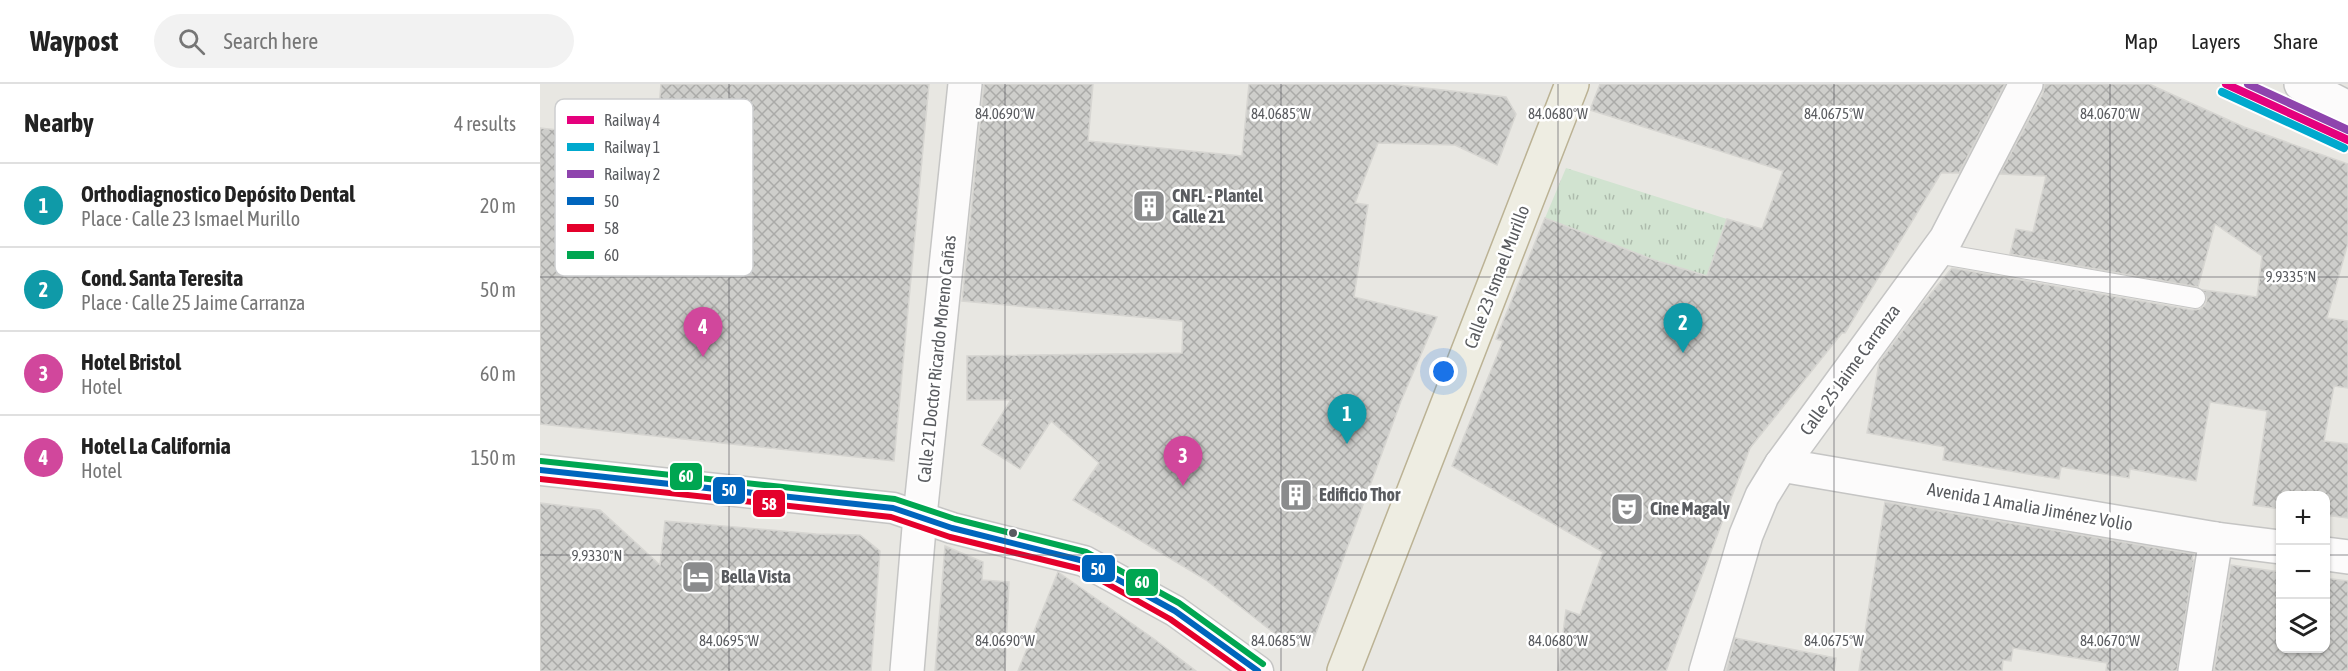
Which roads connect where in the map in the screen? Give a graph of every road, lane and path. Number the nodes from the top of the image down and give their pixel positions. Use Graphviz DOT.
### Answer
graph roads {
  1 [pos="965,84"];
  2 [pos="1572,84"];
  3 [pos="2026,84"];
  4 [pos="2301,84"];
  5 [pos="2348,108"];
  6 [pos="1936,253"];
  7 [pos="2195,298"];
  8 [pos="1781,465"];
  9 [pos="540,470"];
  10 [pos="920,516"];
  11 [pos="2216,538"];
  12 [pos="2276,546"];
  13 [pos="2330,555"];
  14 [pos="2348,557"];
  15 [pos="907,671"];
  16 [pos="1258,671"];
  17 [pos="1344,671"];
  18 [pos="1706,671"];
  19 [pos="2195,671"];
  1 -- 10 [label="street, Calle 21 Doctor Ricardo Moreno Cañas"];
  2 -- 17 [label="highway, Calle 23 Ismael Murillo"];
  3 -- 6 [label="street, Calle 25 Jaime Carranza"];
  4 -- 5 [label="street"];
  6 -- 7 [label="lane"];
  6 -- 8 [label="street, Calle 25 Jaime Carranza"];
  8 -- 11 [label="street, Avenida 1 Amalia Jiménez Volio"];
  8 -- 18 [label="street, Calle 25 Jaime Carranza"];
  9 -- 10 [label="street"];
  10 -- 15 [label="street, Calle 21 Doctor Ricardo Moreno Cañas"];
  10 -- 16 [label="street"];
  11 -- 12 [label="street, Avenida 1 Amalia Jiménez Volio"];
  11 -- 19 [label="street"];
  13 -- 14 [label="street"];
}
